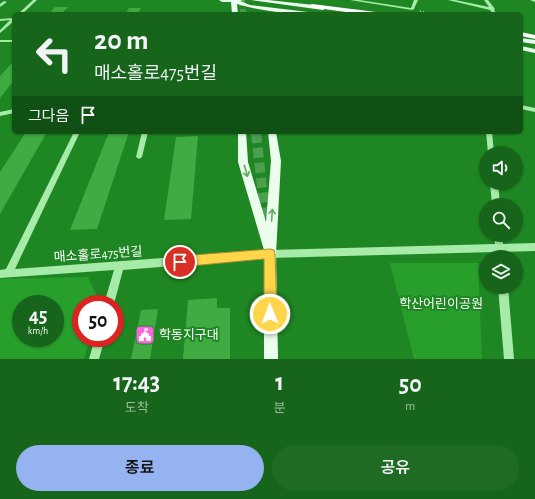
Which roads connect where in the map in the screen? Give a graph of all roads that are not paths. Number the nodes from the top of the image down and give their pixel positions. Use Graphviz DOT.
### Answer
graph roads {
  1 [pos="35,0"];
  2 [pos="222,0"];
  3 [pos="234,0"];
  4 [pos="243,0"];
  5 [pos="254,0"];
  6 [pos="352,0"];
  7 [pos="416,0"];
  8 [pos="450,0"];
  9 [pos="486,0"];
  10 [pos="532,0"];
  11 [pos="535,1"];
  12 [pos="5,2"];
  13 [pos="249,3"];
  14 [pos="0,6"];
  15 [pos="312,6"];
  16 [pos="493,9"];
  17 [pos="22,12"];
  18 [pos="235,12"];
  19 [pos="251,12"];
  20 [pos="296,12"];
  21 [pos="350,12"];
  22 [pos="360,12"];
  23 [pos="494,12"];
  24 [pos="12,19"];
  25 [pos="0,20"];
  26 [pos="12,21"];
  27 [pos="0,32"];
  28 [pos="523,34"];
  29 [pos="535,36"];
  30 [pos="523,40"];
  31 [pos="0,41"];
  32 [pos="12,41"];
  33 [pos="535,42"];
  34 [pos="523,48"];
  35 [pos="535,51"];
  36 [pos="523,107"];
  37 [pos="535,110"];
  38 [pos="12,111"];
  39 [pos="0,114"];
  40 [pos="77,134"];
  41 [pos="145,134"];
  42 [pos="242,134"];
  43 [pos="272,134"];
  44 [pos="490,134"];
  45 [pos="491,146"];
  46 [pos="139,157"];
  47 [pos="499,242"];
  48 [pos="535,247"];
  49 [pos="499,248"];
  50 [pos="270,254"];
  51 [pos="120,266"];
  52 [pos="4,274"];
  53 [pos="504,294"];
  54 [pos="112,295"];
  55 [pos="97,347"];
  56 [pos="94,359"];
  57 [pos="271,359"];
  58 [pos="509,359"];
  1 -- 17 [label="street"];
  2 -- 3 [label="main road"];
  3 -- 4 [label="main road"];
  3 -- 13 [label="main road"];
  3 -- 18 [label="main road"];
  5 -- 15 [label="main road"];
  6 -- 7 [label="street"];
  8 -- 16 [label="street"];
  9 -- 16 [label="street"];
  10 -- 11 [label="street"];
  12 -- 14 [label="street"];
  13 -- 19 [label="main road"];
  13 -- 20 [label="main road"];
  15 -- 21 [label="main road"];
  15 -- 22 [label="highway"];
  16 -- 23 [label="street"];
  24 -- 25 [label="street"];
  26 -- 27 [label="street"];
  28 -- 29 [label="highway"];
  30 -- 33 [label="main road"];
  31 -- 32 [label="street"];
  34 -- 35 [label="main road"];
  36 -- 37 [label="street"];
  38 -- 39 [label="street"];
  40 -- 52 [label="street"];
  41 -- 46 [label="street"];
  42 -- 50 [label="main road, one-way"];
  50 -- 43 [label="main road, one-way"];
  44 -- 45 [label="street"];
  47 -- 49 [label="street"];
  48 -- 49 [label="street, 매소홀로475번길"];
  49 -- 50 [label="street, 매소홀로475번길"];
  50 -- 51 [label="street, 매소홀로475번길"];
  50 -- 57 [label="main road"];
  51 -- 52 [label="street, 매소홀로475번길"];
  51 -- 54 [label="street"];
  53 -- 58 [label="street"];
  55 -- 56 [label="street"];
}
